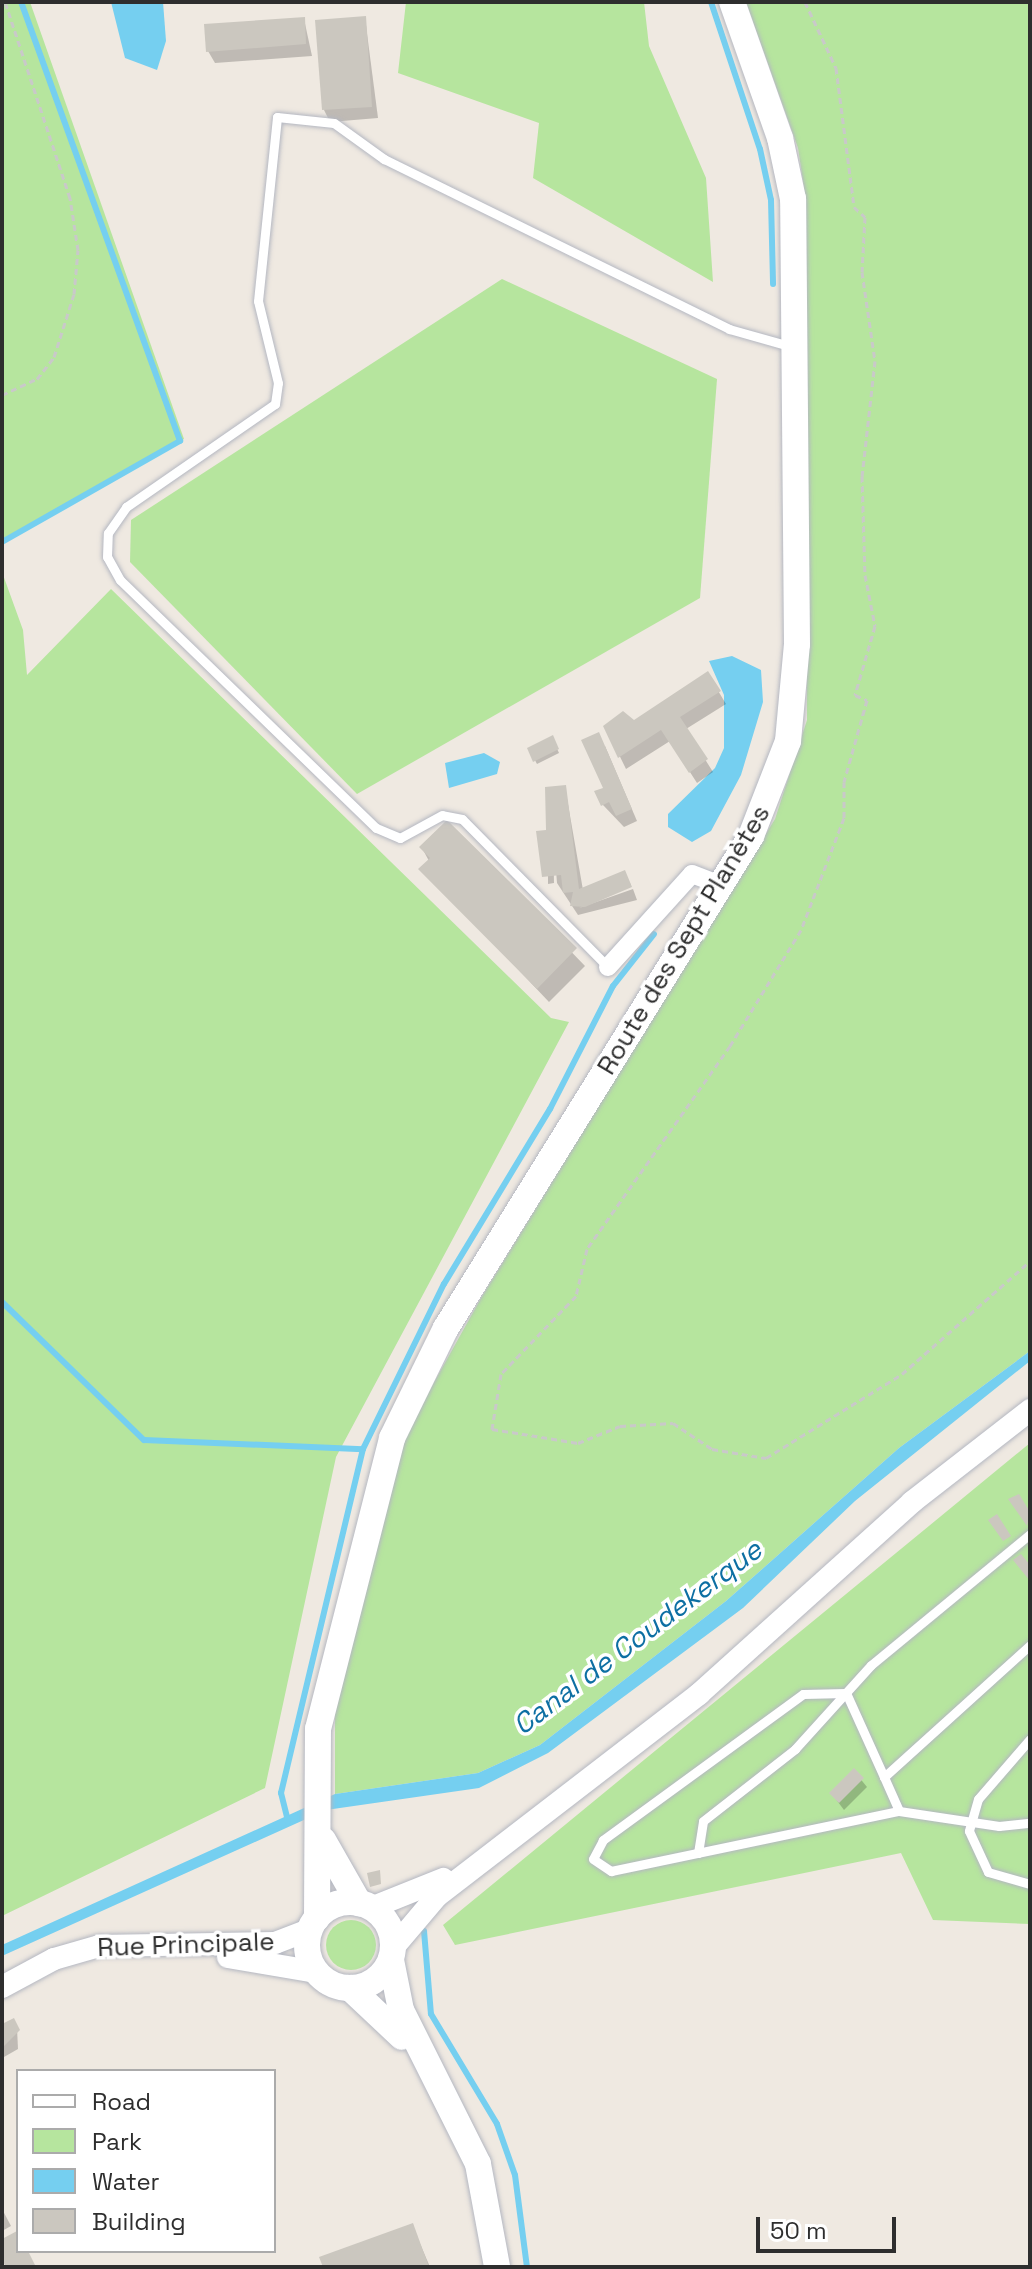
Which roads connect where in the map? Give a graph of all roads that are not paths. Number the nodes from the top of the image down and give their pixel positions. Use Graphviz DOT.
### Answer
graph roads {
  1 [pos="732,2"];
  2 [pos="797,348"];
  3 [pos="721,885"];
  4 [pos="608,967"];
  5 [pos="1030,1410"];
  6 [pos="1030,1534"];
  7 [pos="1030,1645"];
  8 [pos="846,1693"];
  9 [pos="1030,1739"];
  10 [pos="884,1777"];
  11 [pos="899,1811"];
  12 [pos="969,1822"];
  13 [pos="1030,1823"];
  14 [pos="318,1825"];
  15 [pos="698,1853"];
  16 [pos="486,1855"];
  17 [pos="1030,1884"];
  18 [pos="365,1905"];
  19 [pos="314,1923"];
  20 [pos="392,1954"];
  21 [pos="317,1972"];
  22 [pos="10,1983"];
  23 [pos="350,1988"];
  24 [pos="436,2082"];
  25 [pos="497,2267"];
  1 -- 2 [label="main road, Route des Sept Planètes"];
  2 -- 3 [label="main road, Route des Sept Planètes"];
  2 -- 4 [label="lane"];
  3 -- 4 [label="street"];
  3 -- 14 [label="main road, Route des Sept Planètes"];
  5 -- 16 [label="street"];
  6 -- 8 [label="lane"];
  7 -- 10 [label="lane"];
  8 -- 10 [label="lane"];
  8 -- 15 [label="lane"];
  8 -- 15 [label="lane"];
  9 -- 12 [label="lane"];
  10 -- 11 [label="lane"];
  11 -- 12 [label="lane"];
  11 -- 15 [label="lane"];
  12 -- 13 [label="lane"];
  12 -- 17 [label="lane"];
  14 -- 18 [label="main road, Route des Sept Planètes"];
  14 -- 19 [label="main road, Route des Sept Planètes"];
  16 -- 18 [label="street"];
  16 -- 20 [label="street"];
  18 -- 19 [label="main road"];
  18 -- 20 [label="main road"];
  19 -- 21 [label="main road"];
  19 -- 22 [label="street, Rue Principale"];
  20 -- 23 [label="main road"];
  20 -- 24 [label="main road"];
  21 -- 22 [label="street, Rue Principale"];
  21 -- 23 [label="main road"];
  23 -- 24 [label="main road"];
  24 -- 25 [label="main road"];
}
